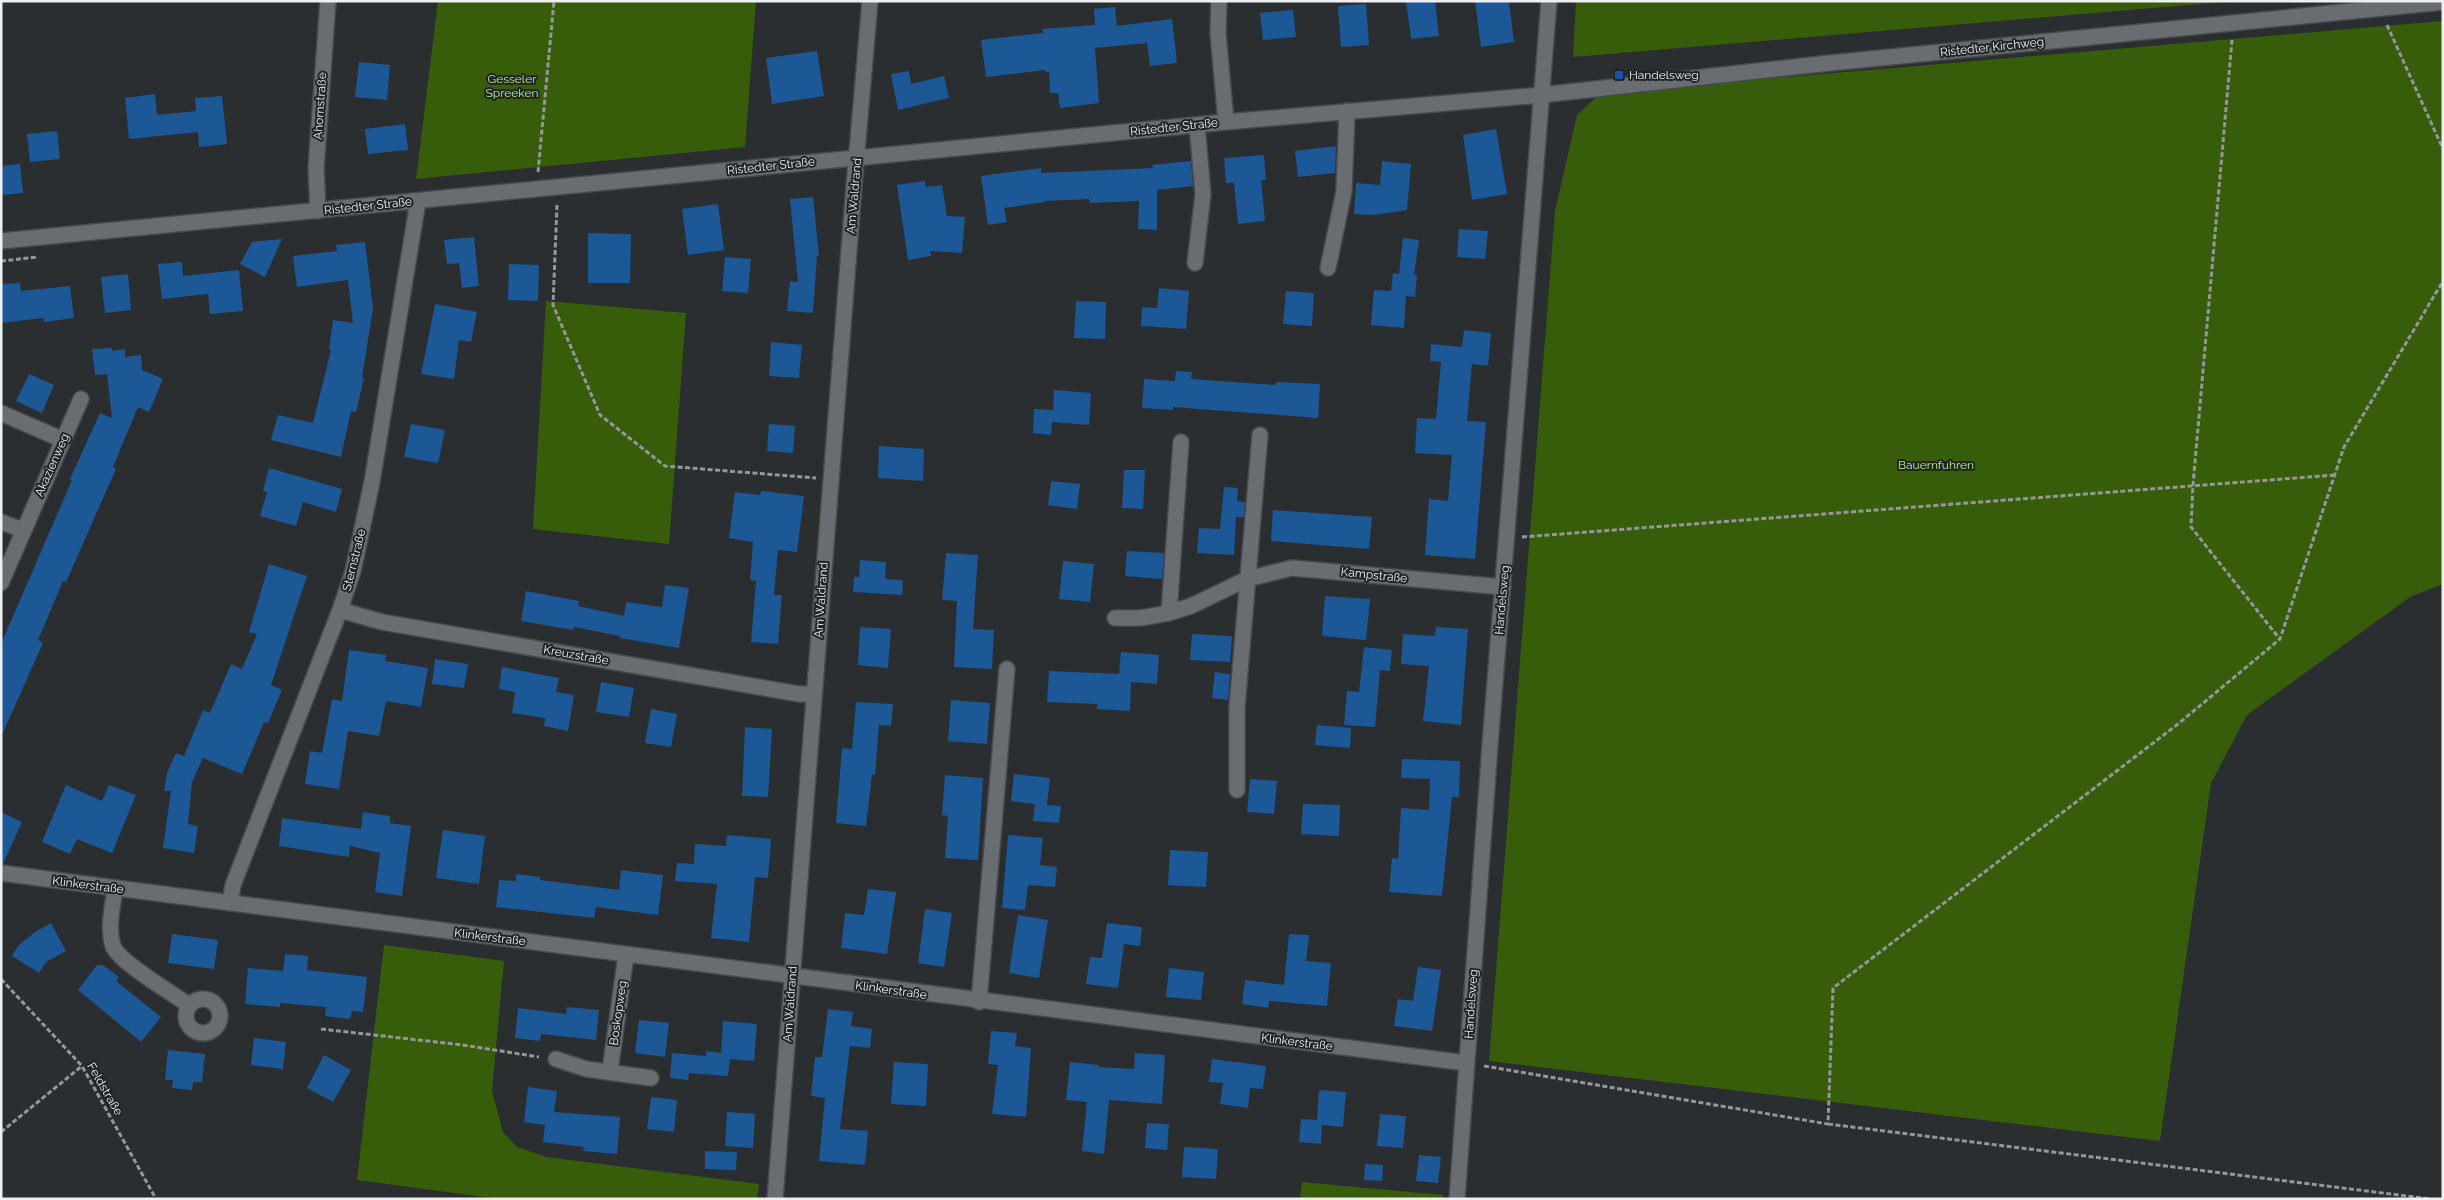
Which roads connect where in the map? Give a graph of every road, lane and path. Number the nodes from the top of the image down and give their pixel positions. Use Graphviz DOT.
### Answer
graph roads {
  1 [pos="328,1"];
  2 [pos="554,1"];
  3 [pos="870,1"];
  4 [pos="1219,1"];
  5 [pos="1549,1"];
  6 [pos="2443,2"];
  7 [pos="2380,9"];
  8 [pos="2233,24"];
  9 [pos="1541,95"];
  10 [pos="1347,111"];
  11 [pos="1226,122"];
  12 [pos="1197,125"];
  13 [pos="2443,149"];
  14 [pos="857,157"];
  15 [pos="557,187"];
  16 [pos="537,189"];
  17 [pos="418,202"];
  18 [pos="318,211"];
  19 [pos="1,241"];
  20 [pos="1195,263"];
  21 [pos="1328,268"];
  22 [pos="2443,281"];
  23 [pos="82,399"];
  24 [pos="1,413"];
  25 [pos="1260,435"];
  26 [pos="64,440"];
  27 [pos="1181,442"];
  28 [pos="2334,475"];
  29 [pos="831,479"];
  30 [pos="2193,485"];
  31 [pos="1,522"];
  32 [pos="24,530"];
  33 [pos="1507,538"];
  34 [pos="1247,579"];
  35 [pos="1,583"];
  36 [pos="1503,588"];
  37 [pos="340,610"];
  38 [pos="1169,613"];
  39 [pos="1114,618"];
  40 [pos="2280,639"];
  41 [pos="1006,669"];
  42 [pos="814,694"];
  43 [pos="1237,790"];
  44 [pos="1,873"];
  45 [pos="115,888"];
  46 [pos="230,903"];
  47 [pos="626,955"];
  48 [pos="792,976"];
  49 [pos="1,979"];
  50 [pos="978,1002"];
  51 [pos="189,1005"];
  52 [pos="322,1029"];
  53 [pos="556,1059"];
  54 [pos="1466,1063"];
  55 [pos="82,1066"];
  56 [pos="610,1071"];
  57 [pos="651,1078"];
  58 [pos="1828,1124"];
  59 [pos="1,1132"];
  60 [pos="156,1199"];
  61 [pos="775,1199"];
  62 [pos="1457,1199"];
  63 [pos="2431,1199"];
  1 -- 18 [label="street, Ahornstraße"];
  2 -- 16 [label="path"];
  3 -- 14 [label="street, Am Waldrand"];
  4 -- 11 [label="street"];
  5 -- 9 [label="street, Handelsweg"];
  6 -- 7 [label="street, Ristedter Kirchweg"];
  7 -- 8 [label="street, Ristedter Kirchweg"];
  7 -- 13 [label="path"];
  8 -- 9 [label="street, Ristedter Kirchweg"];
  8 -- 30 [label="path"];
  9 -- 10 [label="street, Ristedter Straße"];
  9 -- 33 [label="street, Handelsweg"];
  10 -- 11 [label="street, Ristedter Straße"];
  10 -- 21 [label="street"];
  11 -- 12 [label="street, Ristedter Straße"];
  12 -- 14 [label="street, Ristedter Straße"];
  12 -- 20 [label="street"];
  14 -- 15 [label="street, Ristedter Straße"];
  14 -- 29 [label="street, Am Waldrand"];
  15 -- 16 [label="street, Ristedter Straße"];
  15 -- 29 [label="path"];
  16 -- 17 [label="street, Ristedter Straße"];
  17 -- 18 [label="street, Ristedter Straße"];
  17 -- 37 [label="street, Sternstraße"];
  18 -- 19 [label="street, Ristedter Straße"];
  22 -- 28 [label="path"];
  23 -- 26 [label="street, Akazienweg"];
  24 -- 26 [label="street"];
  25 -- 34 [label="street"];
  26 -- 32 [label="street, Akazienweg"];
  27 -- 38 [label="street"];
  28 -- 30 [label="path"];
  28 -- 40 [label="path"];
  29 -- 42 [label="street, Am Waldrand"];
  30 -- 33 [label="path"];
  30 -- 40 [label="path"];
  31 -- 32 [label="street"];
  32 -- 35 [label="street, Akazienweg"];
  33 -- 36 [label="street, Handelsweg"];
  34 -- 36 [label="street, Kampstraße"];
  34 -- 38 [label="street, Kampstraße"];
  34 -- 43 [label="street"];
  36 -- 54 [label="street, Handelsweg"];
  37 -- 42 [label="street, Kreuzstraße"];
  37 -- 46 [label="street, Sternstraße"];
  38 -- 39 [label="street, Kampstraße"];
  40 -- 58 [label="path"];
  41 -- 50 [label="street"];
  42 -- 48 [label="street, Am Waldrand"];
  44 -- 45 [label="street, Klinkerstraße"];
  45 -- 46 [label="street, Klinkerstraße"];
  45 -- 51 [label="street"];
  46 -- 47 [label="street, Klinkerstraße"];
  47 -- 48 [label="street, Klinkerstraße"];
  47 -- 56 [label="street, Boskopweg"];
  48 -- 50 [label="street, Klinkerstraße"];
  48 -- 61 [label="street, Am Waldrand"];
  49 -- 55 [label="path, Feldstraße"];
  50 -- 54 [label="street, Klinkerstraße"];
  52 -- 53 [label="path"];
  53 -- 56 [label="street"];
  54 -- 58 [label="path"];
  54 -- 62 [label="street, Handelsweg"];
  55 -- 59 [label="path"];
  55 -- 60 [label="path, Feldstraße"];
  56 -- 57 [label="street"];
  58 -- 63 [label="path"];
}
